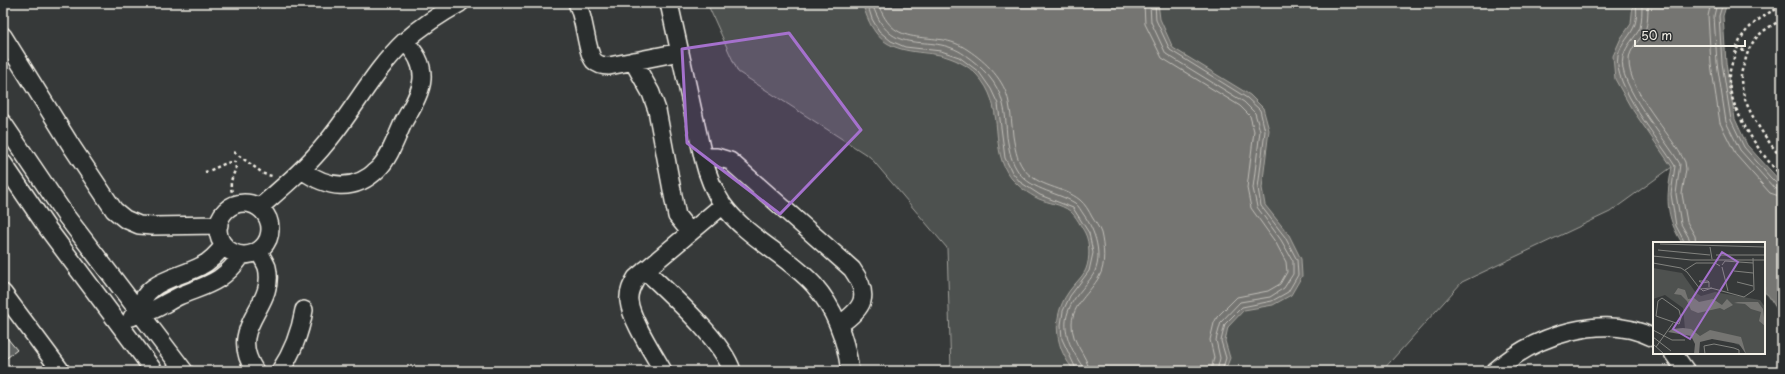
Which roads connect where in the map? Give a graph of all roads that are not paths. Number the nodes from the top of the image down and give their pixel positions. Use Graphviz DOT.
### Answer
graph roads {
  1 [pos="460,3"];
  2 [pos="577,3"];
  3 [pos="669,3"];
  4 [pos="3,36"];
  5 [pos="405,42"];
  6 [pos="680,52"];
  7 [pos="633,61"];
  8 [pos="3,123"];
  9 [pos="703,157"];
  10 [pos="3,164"];
  11 [pos="302,170"];
  12 [pos="723,205"];
  13 [pos="259,208"];
  14 [pos="219,225"];
  15 [pos="690,232"];
  16 [pos="224,245"];
  17 [pos="259,250"];
  18 [pos="242,255"];
  19 [pos="191,270"];
  20 [pos="645,270"];
  21 [pos="199,289"];
  22 [pos="150,290"];
  23 [pos="3,293"];
  24 [pos="161,306"];
  25 [pos="304,310"];
  26 [pos="140,312"];
  27 [pos="839,325"];
  28 [pos="121,326"];
  29 [pos="1653,338"];
  30 [pos="1674,354"];
  31 [pos="61,371"];
  32 [pos="154,371"];
  33 [pos="184,371"];
  34 [pos="255,371"];
  35 [pos="280,371"];
  36 [pos="663,371"];
  37 [pos="732,371"];
  38 [pos="850,371"];
  39 [pos="1495,371"];
  40 [pos="1686,371"];
  1 -- 5 [label="street"];
  2 -- 7 [label="street"];
  3 -- 6 [label="street"];
  4 -- 14 [label="street"];
  5 -- 11 [label="street"];
  5 -- 11 [label="street"];
  6 -- 7 [label="street"];
  6 -- 9 [label="street"];
  7 -- 15 [label="street"];
  8 -- 26 [label="street"];
  9 -- 12 [label="street"];
  9 -- 27 [label="street"];
  10 -- 28 [label="street"];
  11 -- 13 [label="street"];
  12 -- 15 [label="street"];
  12 -- 27 [label="street"];
  13 -- 14 [label="street"];
  13 -- 17 [label="street"];
  14 -- 16 [label="street"];
  15 -- 20 [label="street"];
  16 -- 18 [label="street"];
  16 -- 19 [label="street"];
  17 -- 18 [label="street"];
  17 -- 34 [label="street"];
  18 -- 21 [label="street"];
  19 -- 21 [label="street"];
  19 -- 22 [label="street"];
  20 -- 36 [label="street"];
  20 -- 37 [label="street"];
  21 -- 24 [label="street"];
  22 -- 24 [label="street"];
  22 -- 26 [label="street"];
  23 -- 31 [label="street"];
  24 -- 26 [label="street"];
  25 -- 35 [label="street"];
  26 -- 28 [label="street"];
  26 -- 33 [label="street"];
  27 -- 38 [label="street"];
  28 -- 32 [label="street"];
  29 -- 39 [label="street"];
  30 -- 40 [label="street"];
}
